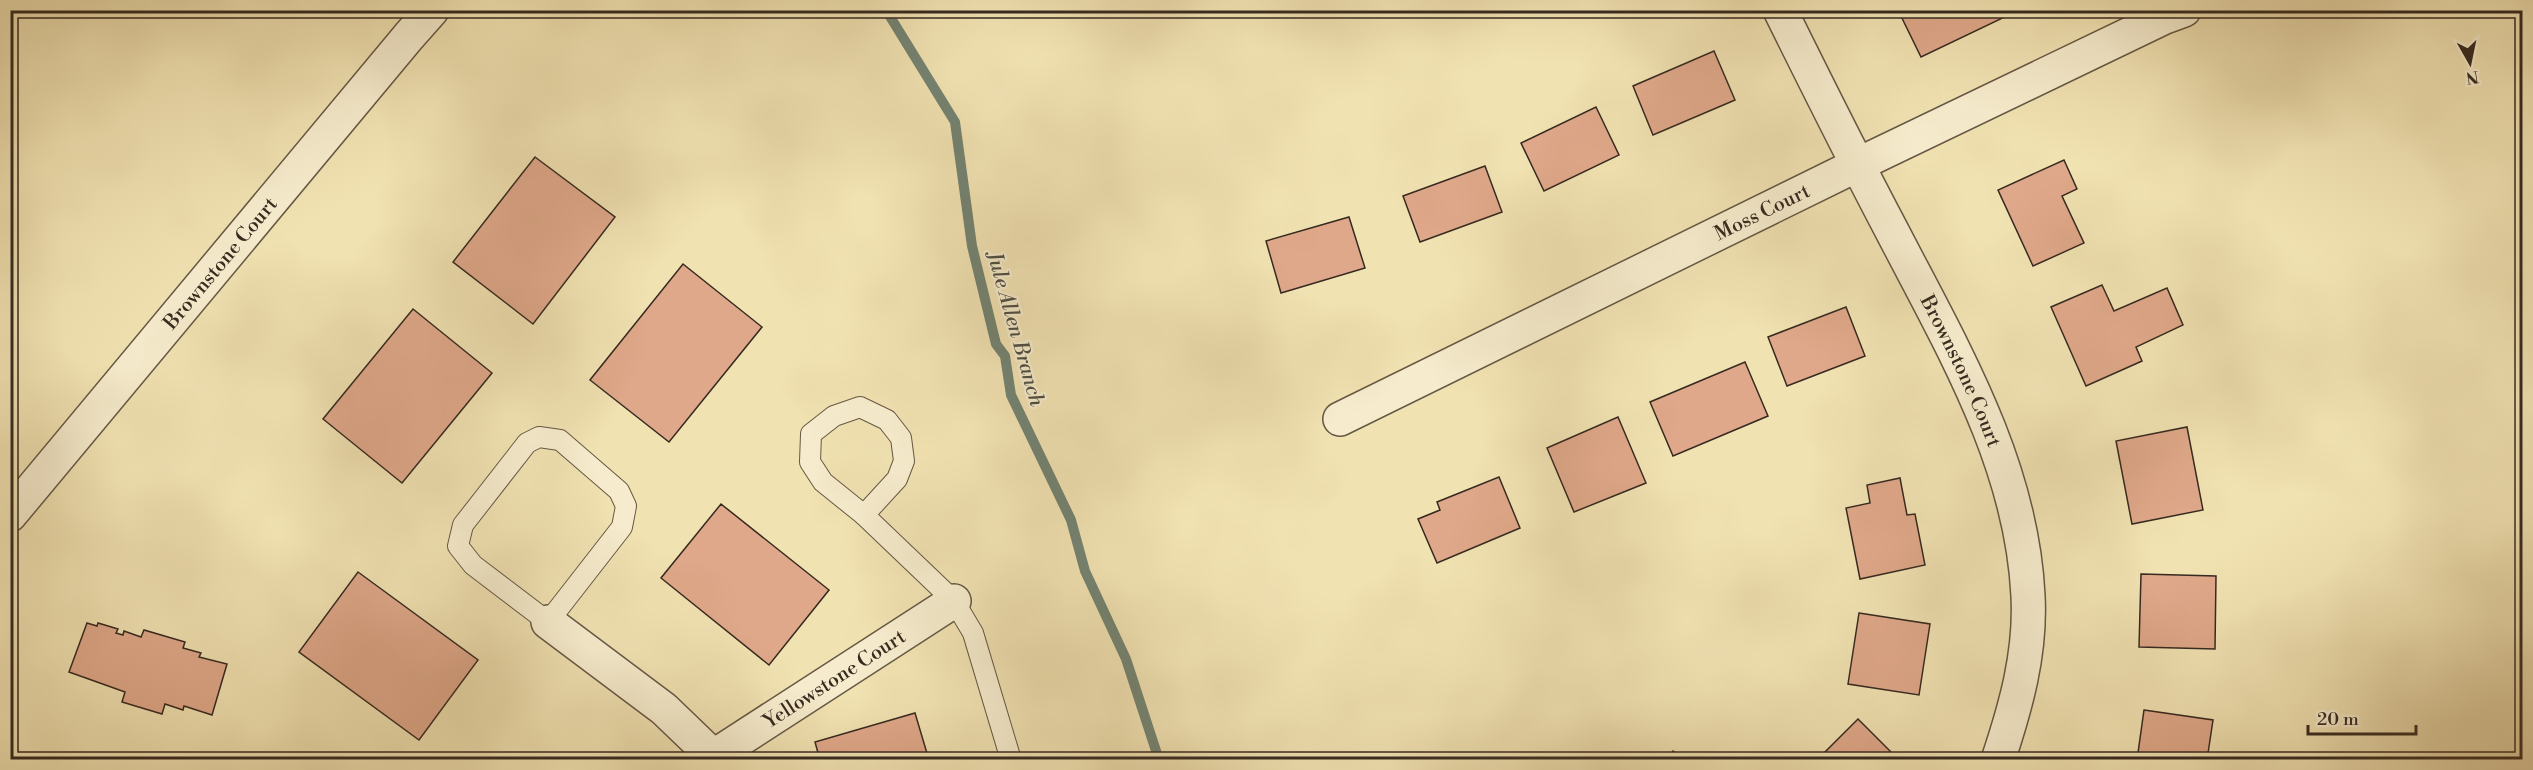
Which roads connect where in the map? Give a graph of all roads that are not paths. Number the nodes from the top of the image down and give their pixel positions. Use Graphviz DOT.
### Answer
graph roads {
  1 [pos="432,10"];
  2 [pos="1780,10"];
  3 [pos="2184,10"];
  4 [pos="1857,165"];
  5 [pos="1341,419"];
  6 [pos="10,515"];
  7 [pos="864,515"];
  8 [pos="954,601"];
  9 [pos="548,622"];
  10 [pos="713,758"];
  11 [pos="1011,759"];
  12 [pos="1998,759"];
  1 -- 6 [label="street, Brownstone Court"];
  2 -- 4 [label="street, Brownstone Court"];
  3 -- 4 [label="street, Moss Court"];
  4 -- 5 [label="street, Moss Court"];
  4 -- 12 [label="street, Brownstone Court"];
  7 -- 7 [label="lane"];
  7 -- 8 [label="lane"];
  8 -- 10 [label="street, Yellowstone Court"];
  8 -- 11 [label="lane"];
  9 -- 9 [label="lane, Yellowstone Court"];
  9 -- 10 [label="street, Yellowstone Court"];
}
